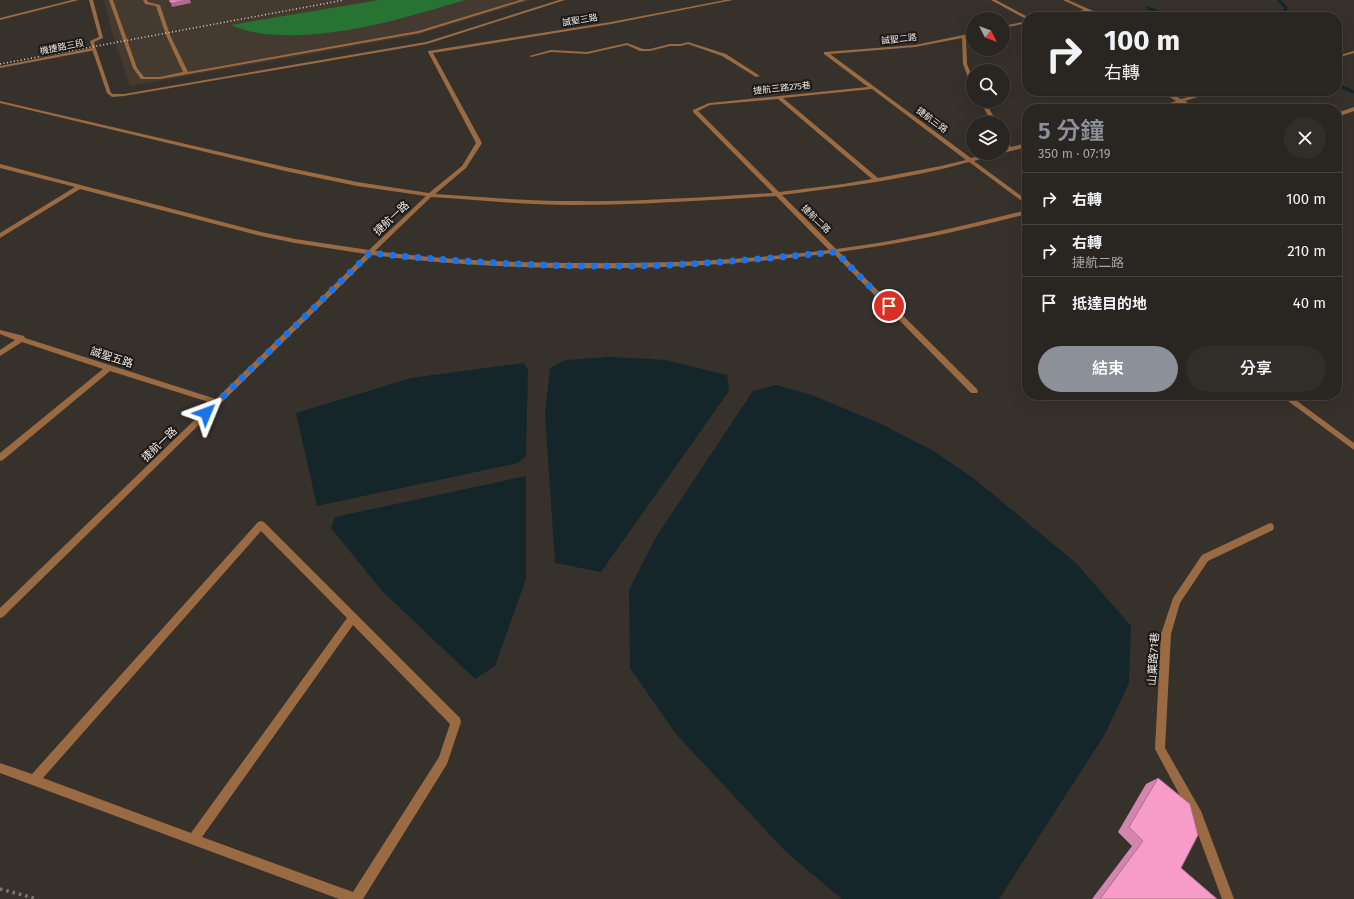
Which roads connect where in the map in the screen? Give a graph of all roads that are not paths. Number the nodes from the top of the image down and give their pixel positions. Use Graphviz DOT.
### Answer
graph roads {
  1 [pos="77,0"];
  2 [pos="91,0"];
  3 [pos="111,0"];
  4 [pos="145,0"];
  5 [pos="524,0"];
  6 [pos="563,0"];
  7 [pos="731,0"];
  8 [pos="993,0"];
  9 [pos="1065,0"];
  10 [pos="1088,10"];
  11 [pos="1078,12"];
  12 [pos="1093,12"];
  13 [pos="1022,15"];
  14 [pos="0,19"];
  15 [pos="1022,23"];
  16 [pos="1010,26"];
  17 [pos="964,36"];
  18 [pos="94,49"];
  19 [pos="430,52"];
  20 [pos="1354,52"];
  21 [pos="826,53"];
  22 [pos="531,56"];
  23 [pos="1342,56"];
  24 [pos="0,67"];
  25 [pos="966,67"];
  26 [pos="186,73"];
  27 [pos="758,76"];
  28 [pos="872,88"];
  29 [pos="1172,96"];
  30 [pos="1198,96"];
  31 [pos="779,97"];
  32 [pos="1181,101"];
  33 [pos="0,102"];
  34 [pos="1170,104"];
  35 [pos="1186,104"];
  36 [pos="1354,109"];
  37 [pos="695,111"];
  38 [pos="1342,113"];
  39 [pos="1022,146"];
  40 [pos="1010,150"];
  41 [pos="966,157"];
  42 [pos="970,160"];
  43 [pos="0,166"];
  44 [pos="876,180"];
  45 [pos="79,187"];
  46 [pos="777,194"];
  47 [pos="430,196"];
  48 [pos="1022,199"];
  49 [pos="1022,213"];
  50 [pos="0,236"];
  51 [pos="836,252"];
  52 [pos="370,253"];
  53 [pos="0,332"];
  54 [pos="22,338"];
  55 [pos="0,354"];
  56 [pos="109,368"];
  57 [pos="974,391"];
  58 [pos="1291,400"];
  59 [pos="218,402"];
  60 [pos="1354,447"];
  61 [pos="0,458"];
  62 [pos="1270,527"];
  63 [pos="0,614"];
  64 [pos="353,617"];
  65 [pos="0,768"];
  66 [pos="34,780"];
  67 [pos="193,839"];
  68 [pos="356,899"];
  69 [pos="1228,899"];
  1 -- 14 [label="street"];
  2 -- 18 [label="street, 機捷路三段"];
  3 -- 26 [label="street"];
  4 -- 26 [label="street"];
  5 -- 26 [label="street"];
  6 -- 18 [label="street"];
  7 -- 19 [label="street, 誠聖三路"];
  8 -- 13 [label="street"];
  9 -- 10 [label="street"];
  10 -- 11 [label="street"];
  10 -- 12 [label="street"];
  15 -- 16 [label="street"];
  17 -- 21 [label="street, 誠聖二路"];
  17 -- 25 [label="street"];
  18 -- 24 [label="street, 機捷路三段"];
  19 -- 47 [label="street, 捷航一路"];
  20 -- 23 [label="street"];
  21 -- 28 [label="street, 捷航三路"];
  22 -- 27 [label="street"];
  28 -- 31 [label="street, 捷航三路275巷"];
  28 -- 41 [label="street, 捷航三路"];
  29 -- 32 [label="street"];
  30 -- 32 [label="street"];
  31 -- 37 [label="street, 捷航三路275巷"];
  31 -- 44 [label="street"];
  32 -- 34 [label="street"];
  32 -- 35 [label="street"];
  33 -- 47 [label="street"];
  36 -- 38 [label="street"];
  37 -- 46 [label="street, 捷航二路"];
  39 -- 40 [label="street"];
  42 -- 44 [label="street"];
  42 -- 48 [label="street, 捷航三路"];
  43 -- 45 [label="street"];
  44 -- 46 [label="street"];
  45 -- 50 [label="street"];
  45 -- 52 [label="street"];
  46 -- 47 [label="street"];
  46 -- 51 [label="street, 捷航二路"];
  47 -- 52 [label="street, 捷航一路"];
  49 -- 51 [label="street"];
  51 -- 52 [label="street"];
  51 -- 57 [label="street, 捷航二路"];
  52 -- 59 [label="street, 捷航一路"];
  53 -- 54 [label="street, 誠聖五路"];
  54 -- 55 [label="street"];
  54 -- 56 [label="street, 誠聖五路"];
  56 -- 59 [label="street, 誠聖五路"];
  56 -- 61 [label="street"];
  58 -- 60 [label="street"];
  59 -- 63 [label="street, 捷航一路"];
  62 -- 69 [label="street, 山菓路71巷"];
  64 -- 66 [label="street"];
  64 -- 67 [label="street"];
  64 -- 68 [label="street"];
  65 -- 66 [label="street"];
  66 -- 67 [label="street"];
  67 -- 68 [label="street"];
}
